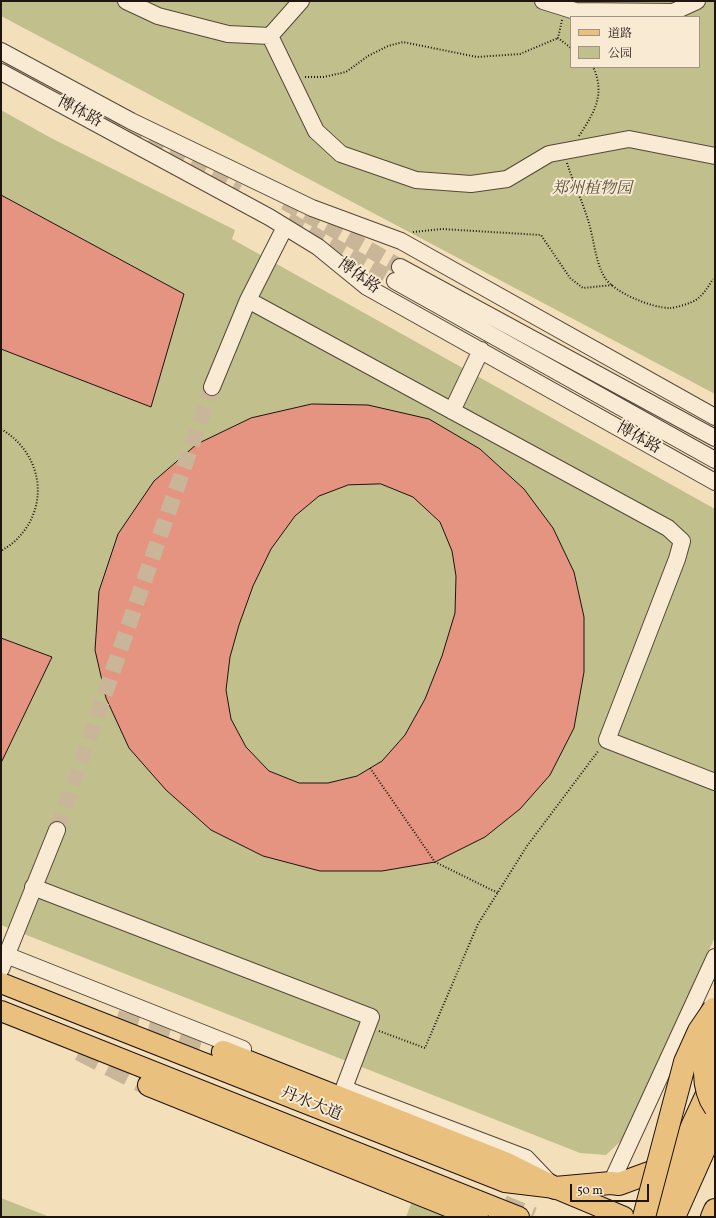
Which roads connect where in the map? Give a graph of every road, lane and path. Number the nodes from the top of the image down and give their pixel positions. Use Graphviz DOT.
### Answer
graph roads {
  1 [pos="126,1"];
  2 [pos="301,1"];
  3 [pos="543,1"];
  4 [pos="697,1"];
  5 [pos="564,7"];
  6 [pos="270,36"];
  7 [pos="558,38"];
  8 [pos="570,47"];
  9 [pos="1,51"];
  10 [pos="593,68"];
  11 [pos="1,72"];
  12 [pos="289,76"];
  13 [pos="570,150"];
  14 [pos="715,156"];
  15 [pos="285,227"];
  16 [pos="403,243"];
  17 [pos="713,279"];
  18 [pos="613,285"];
  19 [pos="248,300"];
  20 [pos="481,350"];
  21 [pos="212,387"];
  22 [pos="452,411"];
  23 [pos="715,417"];
  24 [pos="1,429"];
  25 [pos="715,438"];
  26 [pos="715,460"];
  27 [pos="715,482"];
  28 [pos="1,550"];
  29 [pos="607,740"];
  30 [pos="370,768"];
  31 [pos="715,782"];
  32 [pos="57,830"];
  33 [pos="34,887"];
  34 [pos="498,893"];
  35 [pos="715,957"];
  36 [pos="3,959"];
  37 [pos="1,983"];
  38 [pos="715,1008"];
  39 [pos="1,1011"];
  40 [pos="368,1027"];
  41 [pos="223,1052"];
  42 [pos="715,1076"];
  43 [pos="148,1085"];
  44 [pos="344,1088"];
  45 [pos="715,1102"];
  46 [pos="715,1108"];
  47 [pos="715,1125"];
  48 [pos="680,1162"];
  49 [pos="611,1183"];
  50 [pos="555,1188"];
  51 [pos="715,1210"];
  52 [pos="477,1217"];
  53 [pos="519,1217"];
  54 [pos="624,1217"];
  55 [pos="644,1217"];
  56 [pos="662,1217"];
  57 [pos="674,1217"];
  58 [pos="712,1217"];
  1 -- 6 [label="street"];
  2 -- 6 [label="street"];
  3 -- 5 [label="street"];
  4 -- 5 [label="street"];
  5 -- 7 [label="path"];
  6 -- 12 [label="street"];
  7 -- 8 [label="path"];
  7 -- 12 [label="path"];
  9 -- 16 [label="street, 博体路"];
  10 -- 13 [label="path"];
  11 -- 15 [label="street, 博体路"];
  12 -- 13 [label="street"];
  13 -- 14 [label="street"];
  13 -- 18 [label="path"];
  15 -- 19 [label="street"];
  15 -- 20 [label="street, 博体路"];
  16 -- 18 [label="path"];
  16 -- 23 [label="street, 博体路"];
  17 -- 18 [label="path"];
  19 -- 21 [label="street"];
  19 -- 22 [label="street"];
  20 -- 22 [label="street"];
  20 -- 27 [label="street, 博体路"];
  22 -- 29 [label="street"];
  24 -- 28 [label="path"];
  25 -- 26 [label="street"];
  29 -- 31 [label="street"];
  29 -- 34 [label="path"];
  30 -- 34 [label="path"];
  32 -- 33 [label="street"];
  33 -- 36 [label="street"];
  33 -- 40 [label="street"];
  34 -- 40 [label="path"];
  35 -- 49 [label="street"];
  36 -- 44 [label="street"];
  37 -- 50 [label="main road, 丹水大道"];
  38 -- 46 [label="highway, bridge"];
  38 -- 55 [label="highway, bridge"];
  39 -- 53 [label="main road, 丹水大道"];
  40 -- 44 [label="street"];
  41 -- 50 [label="highway"];
  42 -- 48 [label="highway"];
  43 -- 52 [label="highway"];
  44 -- 50 [label="street"];
  45 -- 56 [label="main road"];
  47 -- 57 [label="highway"];
  48 -- 49 [label="highway"];
  48 -- 56 [label="highway"];
  49 -- 50 [label="highway"];
  50 -- 54 [label="main road, 丹水大道"];
  51 -- 58 [label="highway"];
}
